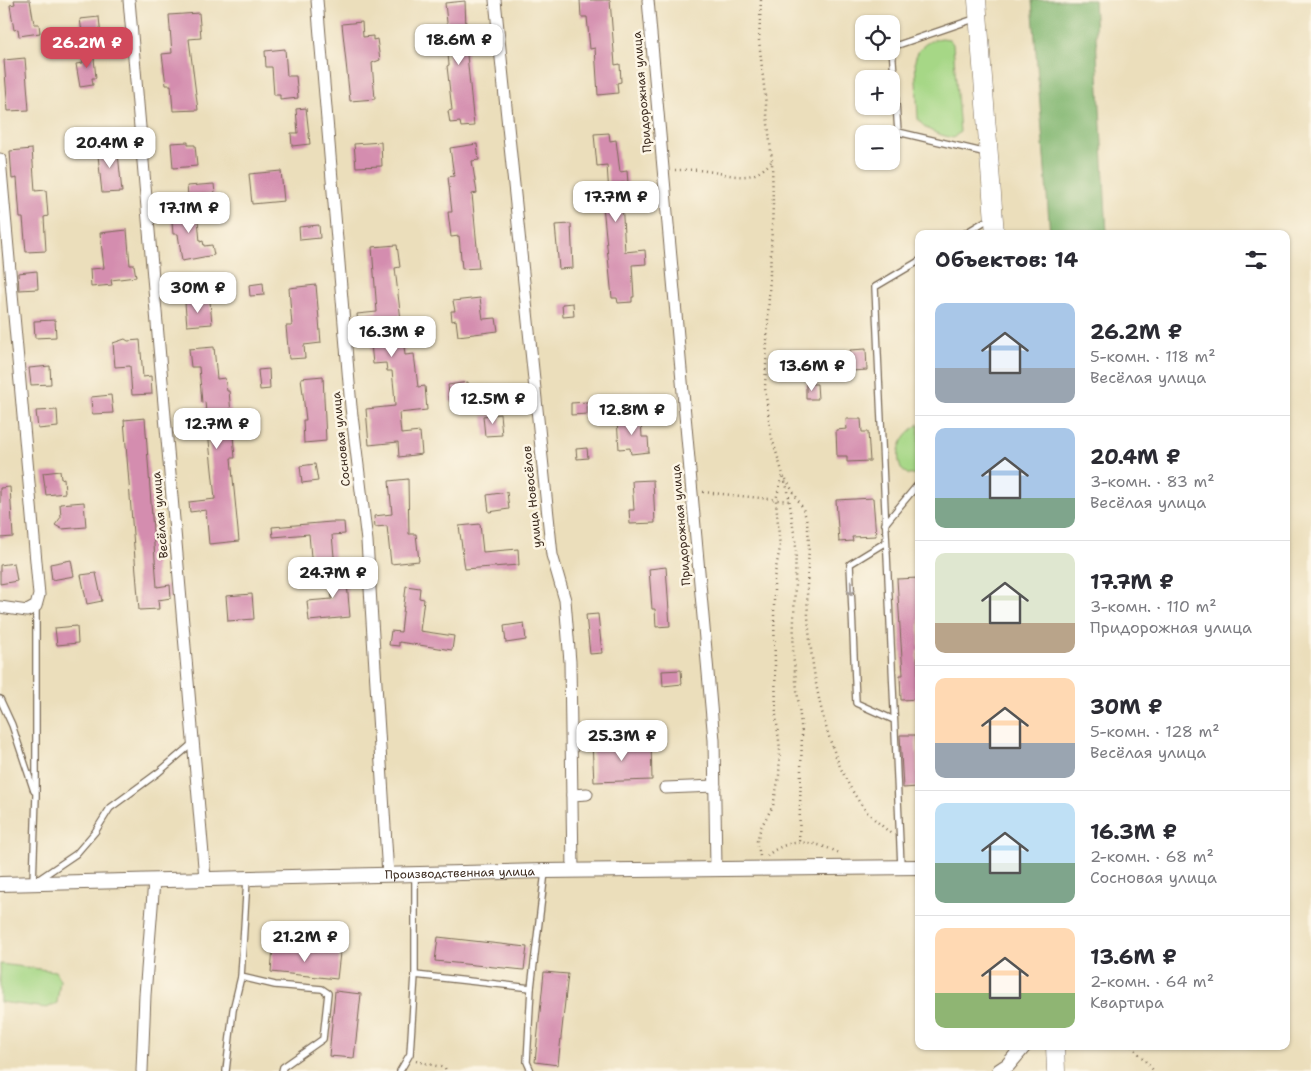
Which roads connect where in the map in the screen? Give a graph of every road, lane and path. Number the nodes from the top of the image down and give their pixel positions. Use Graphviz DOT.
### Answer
graph roads {
  1 [pos="129,0"];
  2 [pos="318,0"];
  3 [pos="495,0"];
  4 [pos="648,0"];
  5 [pos="761,0"];
  6 [pos="977,0"];
  7 [pos="979,18"];
  8 [pos="989,154"];
  9 [pos="0,159"];
  10 [pos="772,160"];
  11 [pos="663,170"];
  12 [pos="994,225"];
  13 [pos="977,230"];
  14 [pos="915,263"];
  15 [pos="782,474"];
  16 [pos="915,488"];
  17 [pos="692,490"];
  18 [pos="776,500"];
  19 [pos="789,502"];
  20 [pos="885,524"];
  21 [pos="886,542"];
  22 [pos="36,606"];
  23 [pos="0,607"];
  24 [pos="0,699"];
  25 [pos="894,720"];
  26 [pos="194,742"];
  27 [pos="715,786"];
  28 [pos="665,788"];
  29 [pos="587,794"];
  30 [pos="572,795"];
  31 [pos="36,796"];
  32 [pos="899,841"];
  33 [pos="800,842"];
  34 [pos="757,866"];
  35 [pos="901,867"];
  36 [pos="915,867"];
  37 [pos="864,868"];
  38 [pos="716,869"];
  39 [pos="573,871"];
  40 [pos="545,872"];
  41 [pos="388,875"];
  42 [pos="415,875"];
  43 [pos="248,877"];
  44 [pos="205,878"];
  45 [pos="154,881"];
  46 [pos="0,884"];
  47 [pos="33,884"];
  48 [pos="414,975"];
  49 [pos="240,977"];
  50 [pos="531,988"];
  51 [pos="1021,1050"];
  52 [pos="1055,1050"];
  53 [pos="1136,1050"];
  54 [pos="407,1059"];
  55 [pos="142,1071"];
  56 [pos="226,1071"];
  57 [pos="282,1071"];
  58 [pos="400,1071"];
  59 [pos="446,1071"];
  60 [pos="531,1071"];
  61 [pos="999,1071"];
  62 [pos="1056,1071"];
  63 [pos="1154,1071"];
  1 -- 26 [label="street, Весёлая улица"];
  2 -- 41 [label="street, Сосновая улица"];
  3 -- 30 [label="street, улица Новосёлов"];
  4 -- 11 [label="street, Придорожная улица"];
  5 -- 10 [label="path"];
  6 -- 7 [label="main road"];
  7 -- 8 [label="main road"];
  7 -- 8 [label="lane"];
  8 -- 12 [label="main road"];
  9 -- 22 [label="street"];
  10 -- 11 [label="path"];
  10 -- 15 [label="path"];
  11 -- 17 [label="street, Придорожная улица"];
  12 -- 13 [label="lane"];
  14 -- 20 [label="lane"];
  15 -- 18 [label="path"];
  15 -- 19 [label="path"];
  15 -- 32 [label="path"];
  16 -- 20 [label="lane"];
  17 -- 18 [label="path"];
  17 -- 27 [label="street, Придорожная улица"];
  18 -- 19 [label="path"];
  18 -- 34 [label="path"];
  19 -- 33 [label="path"];
  20 -- 21 [label="lane"];
  21 -- 25 [label="lane"];
  21 -- 25 [label="lane, one-way"];
  22 -- 23 [label="street"];
  22 -- 31 [label="lane"];
  24 -- 31 [label="lane"];
  25 -- 32 [label="lane"];
  26 -- 44 [label="street, Весёлая улица"];
  26 -- 47 [label="lane"];
  27 -- 28 [label="street"];
  27 -- 38 [label="street, Придорожная улица"];
  29 -- 30 [label="street"];
  30 -- 39 [label="street, улица Новосёлов"];
  31 -- 47 [label="lane"];
  32 -- 35 [label="lane"];
  33 -- 34 [label="path"];
  33 -- 37 [label="path"];
  34 -- 37 [label="street, Производственная улица"];
  34 -- 38 [label="street, Производственная улица"];
  35 -- 36 [label="street, Производственная улица"];
  35 -- 37 [label="street, Производственная улица"];
  38 -- 39 [label="street, Производственная улица"];
  39 -- 40 [label="street, Производственная улица"];
  40 -- 42 [label="street, Производственная улица"];
  40 -- 50 [label="lane"];
  41 -- 42 [label="street, Производственная улица"];
  41 -- 43 [label="street, Производственная улица"];
  42 -- 48 [label="lane"];
  43 -- 44 [label="street, Производственная улица"];
  43 -- 49 [label="lane"];
  44 -- 45 [label="street, Производственная улица"];
  45 -- 47 [label="street, Производственная улица"];
  45 -- 55 [label="street"];
  46 -- 47 [label="street, Производственная улица"];
  48 -- 50 [label="lane"];
  48 -- 54 [label="lane"];
  49 -- 56 [label="lane"];
  49 -- 57 [label="lane"];
  50 -- 60 [label="lane"];
  51 -- 61 [label="street"];
  52 -- 62 [label="main road"];
  53 -- 63 [label="path"];
  54 -- 58 [label="lane"];
  54 -- 59 [label="path"];
}
